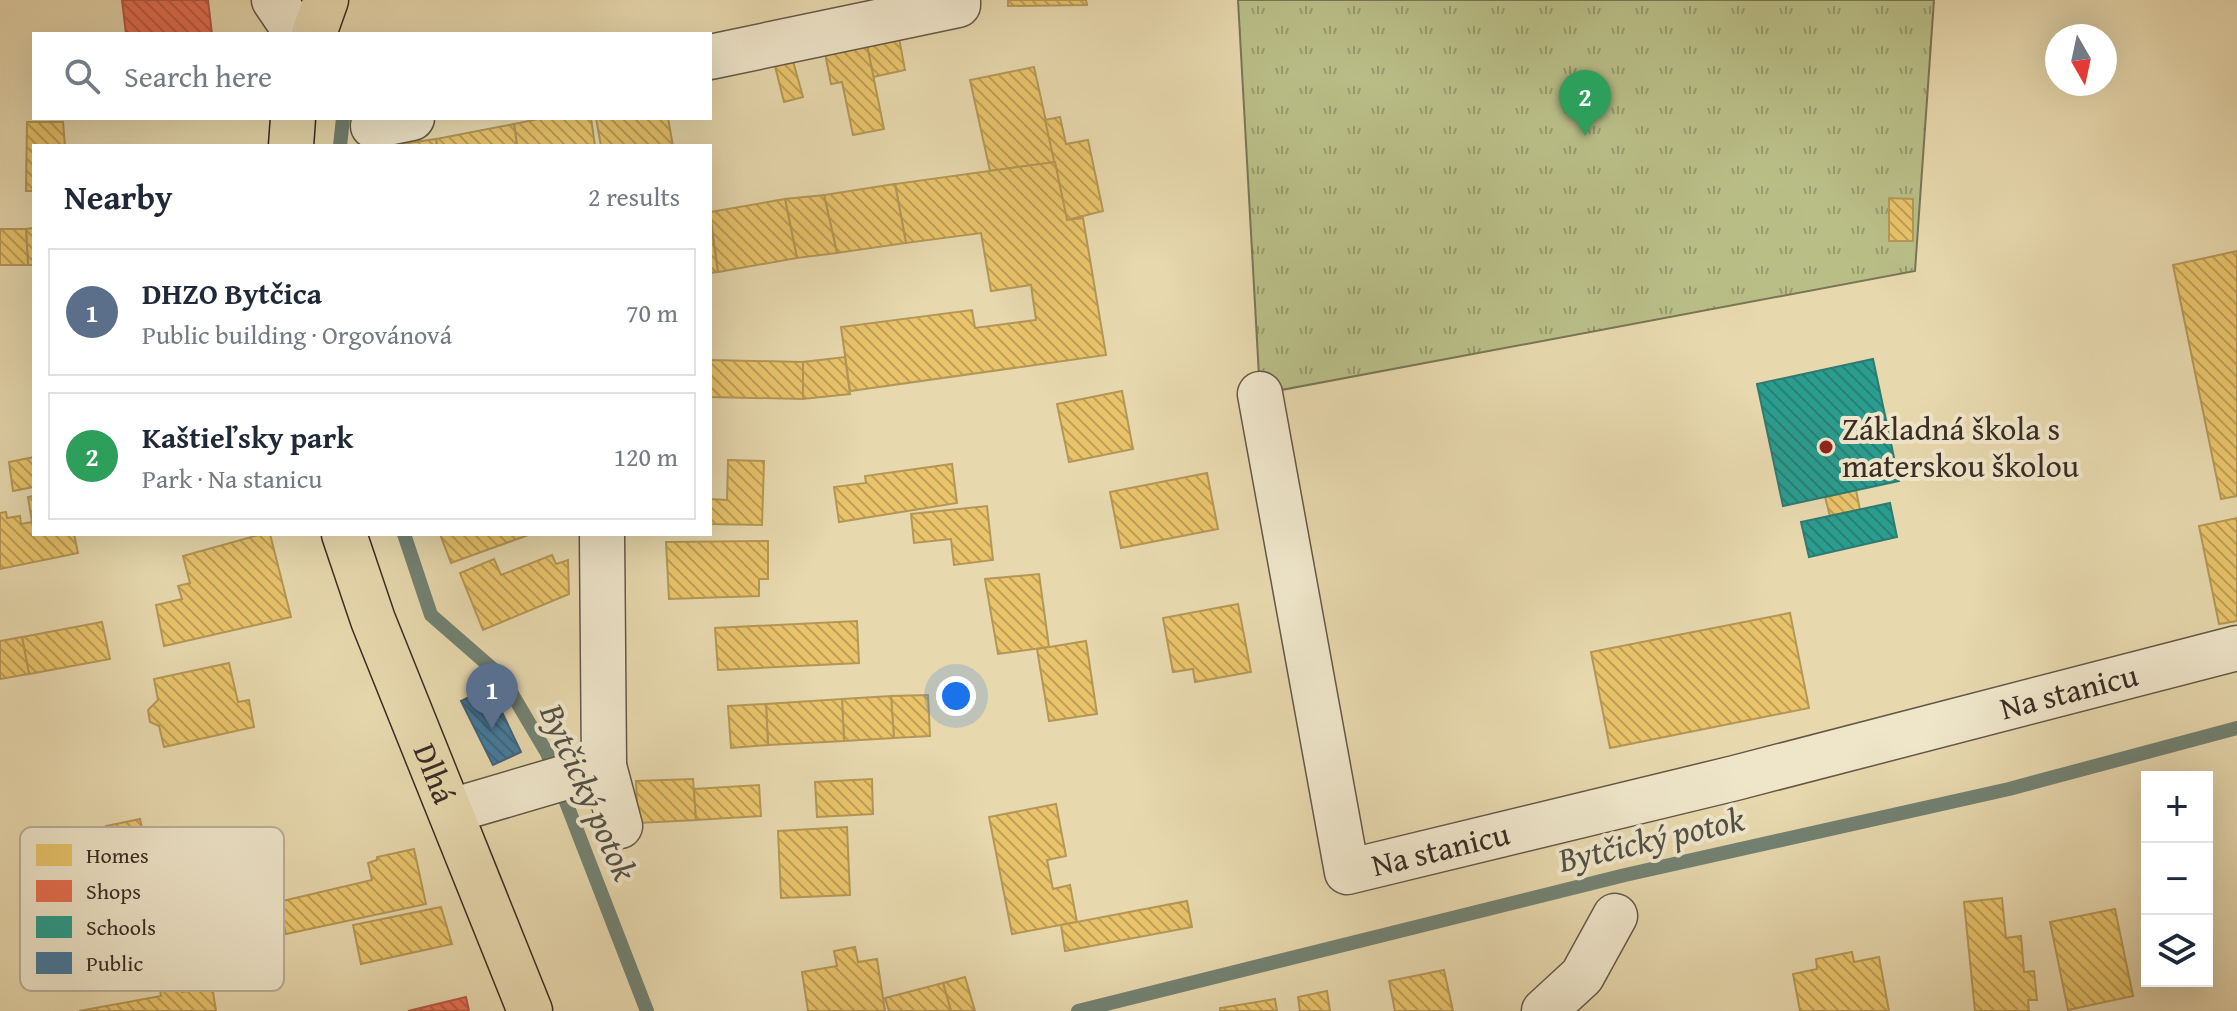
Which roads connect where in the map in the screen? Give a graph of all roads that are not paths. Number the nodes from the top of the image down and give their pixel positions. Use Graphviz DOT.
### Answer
graph roads {
  1 [pos="274,0"];
  2 [pos="326,0"];
  3 [pos="958,0"];
  4 [pos="296,32"];
  5 [pos="315,32"];
  6 [pos="712,57"];
  7 [pos="293,120"];
  8 [pos="291,144"];
  9 [pos="1260,394"];
  10 [pos="345,536"];
  11 [pos="602,536"];
  12 [pos="2237,648"];
  13 [pos="570,776"];
  14 [pos="451,811"];
  15 [pos="620,826"];
  16 [pos="1615,916"];
  17 [pos="530,1011"];
  18 [pos="1544,1011"];
  1 -- 4 [label="street"];
  2 -- 5 [label="main road"];
  3 -- 6 [label="street"];
  7 -- 8 [label="main road"];
  9 -- 12 [label="street, Na stanicu"];
  10 -- 14 [label="main road, Dlhá"];
  11 -- 13 [label="street"];
  13 -- 14 [label="street"];
  13 -- 15 [label="street"];
  14 -- 17 [label="main road, Dlhá"];
  16 -- 18 [label="street"];
}
